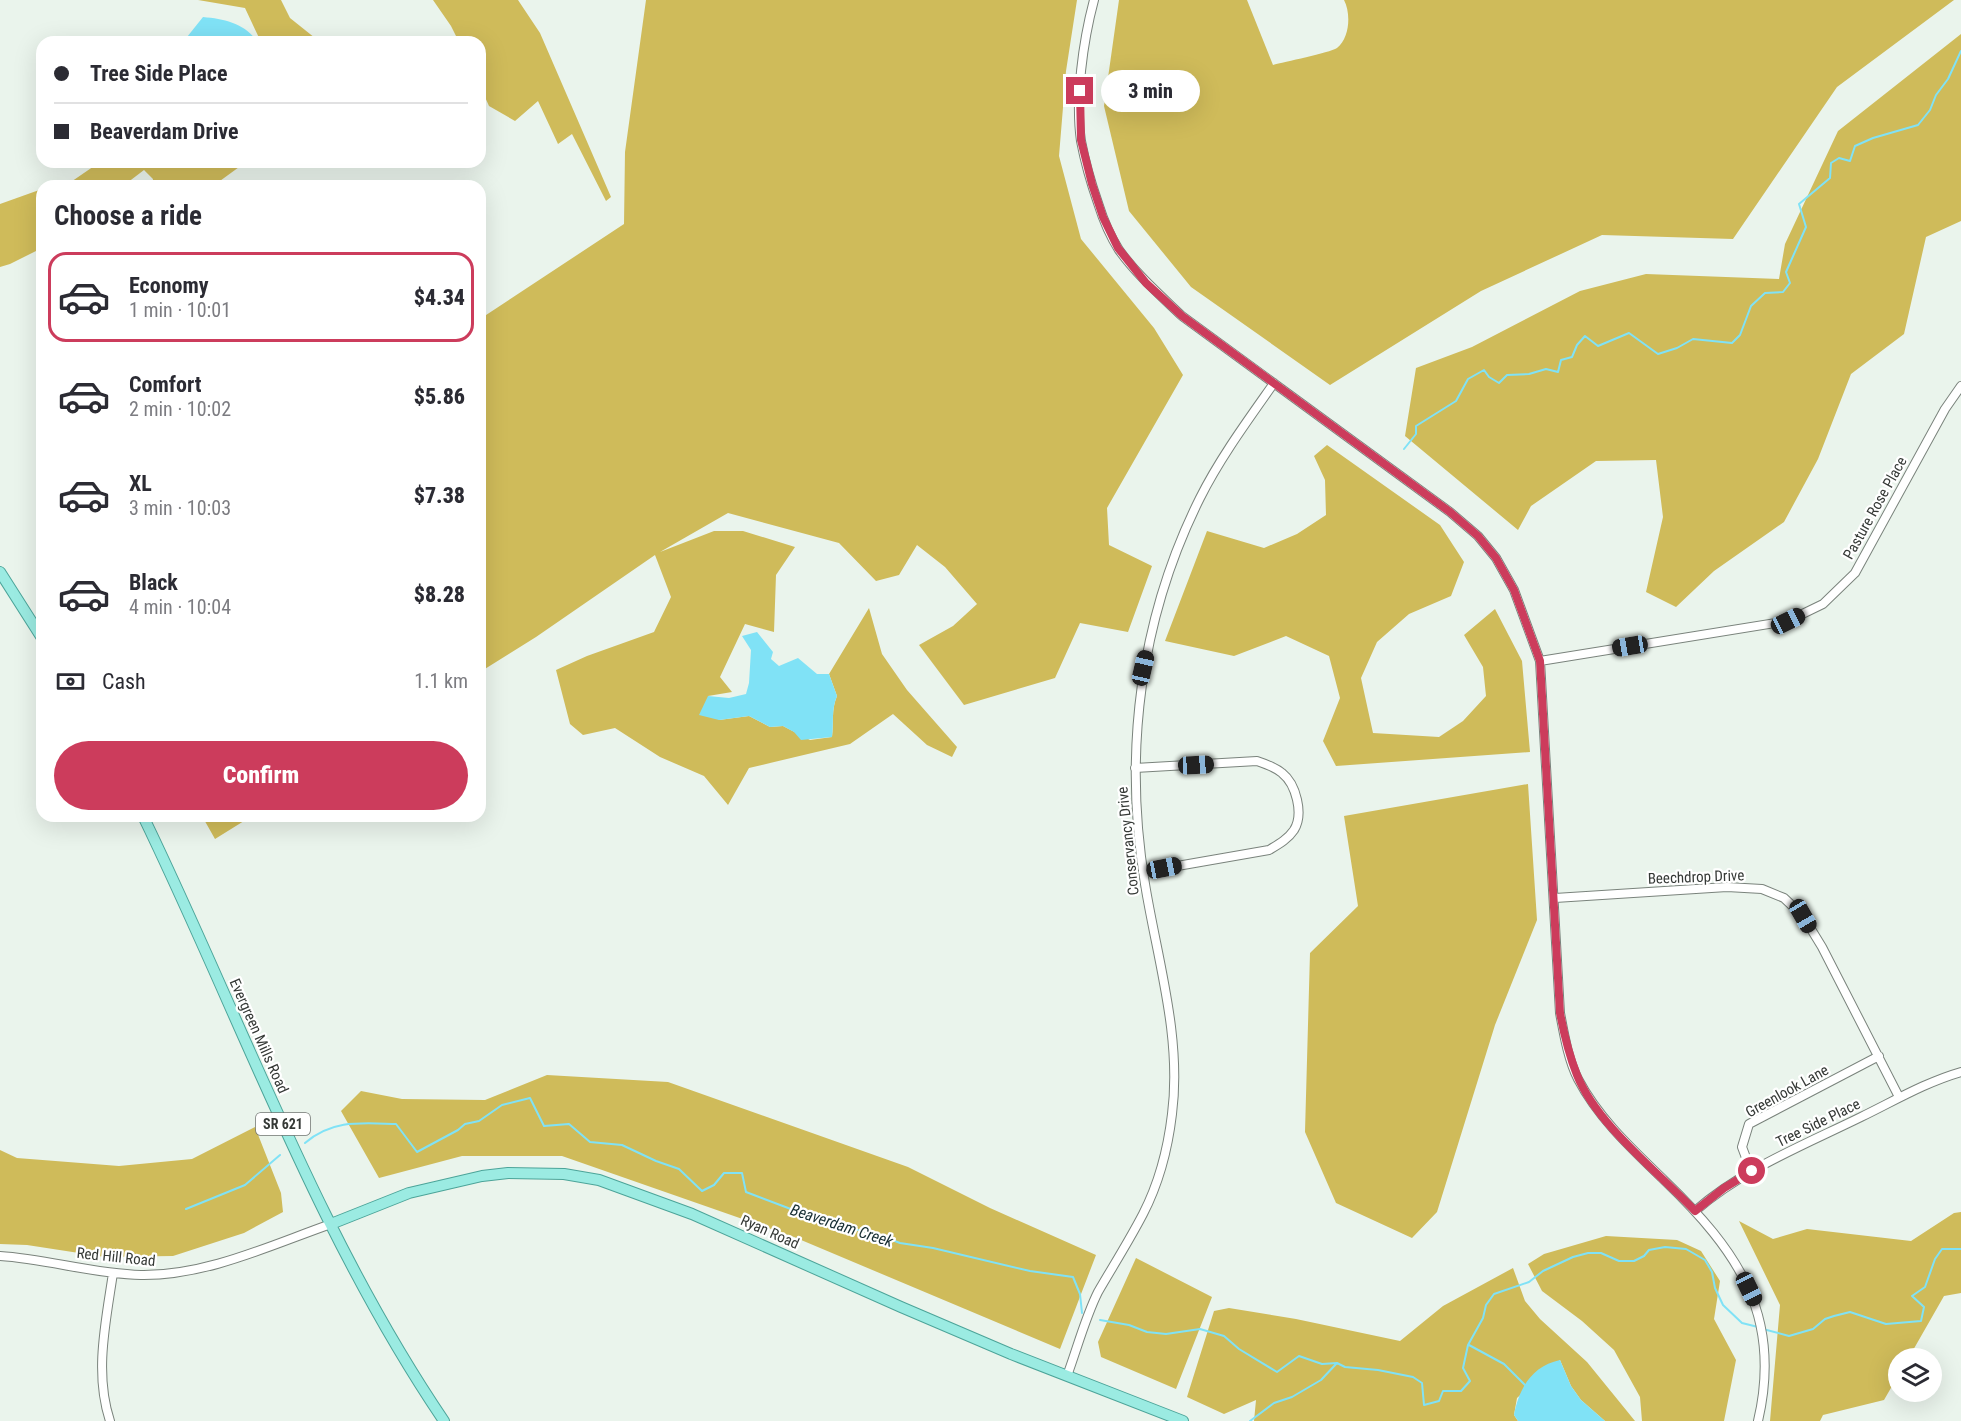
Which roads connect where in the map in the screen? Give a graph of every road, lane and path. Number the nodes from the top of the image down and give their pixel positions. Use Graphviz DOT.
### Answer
graph roads {
  1 [pos="1094,0"];
  2 [pos="1274,383"];
  3 [pos="1961,386"];
  4 [pos="0,572"];
  5 [pos="36,629"];
  6 [pos="1540,661"];
  7 [pos="1136,768"];
  8 [pos="146,822"];
  9 [pos="1143,872"];
  10 [pos="1555,898"];
  11 [pos="1879,1056"];
  12 [pos="1961,1072"];
  13 [pos="1899,1097"];
  14 [pos="1752,1171"];
  15 [pos="1695,1211"];
  16 [pos="331,1224"];
  17 [pos="0,1256"];
  18 [pos="113,1273"];
  19 [pos="1067,1376"];
  20 [pos="110,1421"];
  21 [pos="444,1421"];
  22 [pos="1183,1421"];
  23 [pos="1758,1421"];
  1 -- 2 [label="street"];
  2 -- 6 [label="street"];
  2 -- 7 [label="street, Conservancy Drive"];
  3 -- 6 [label="street, Pasture Rose Place"];
  4 -- 5 [label="main road"];
  6 -- 10 [label="street"];
  7 -- 9 [label="street, Conservancy Drive"];
  7 -- 9 [label="street"];
  8 -- 16 [label="main road, Evergreen Mills Road / SR 621"];
  9 -- 19 [label="street, Conservancy Drive"];
  10 -- 11 [label="street, Beechdrop Drive"];
  10 -- 15 [label="street"];
  11 -- 13 [label="street, Beechdrop Drive"];
  11 -- 14 [label="street, Greenlook Lane"];
  12 -- 13 [label="street, Tree Side Place"];
  13 -- 14 [label="street, Tree Side Place"];
  14 -- 15 [label="street, Tree Side Place"];
  15 -- 23 [label="street"];
  16 -- 18 [label="street, Red Hill Road"];
  16 -- 19 [label="main road, Ryan Road"];
  16 -- 21 [label="main road, Evergreen Mills Road / SR 621"];
  17 -- 18 [label="street, Red Hill Road"];
  18 -- 20 [label="street"];
  19 -- 22 [label="main road, Ryan Road"];
}
